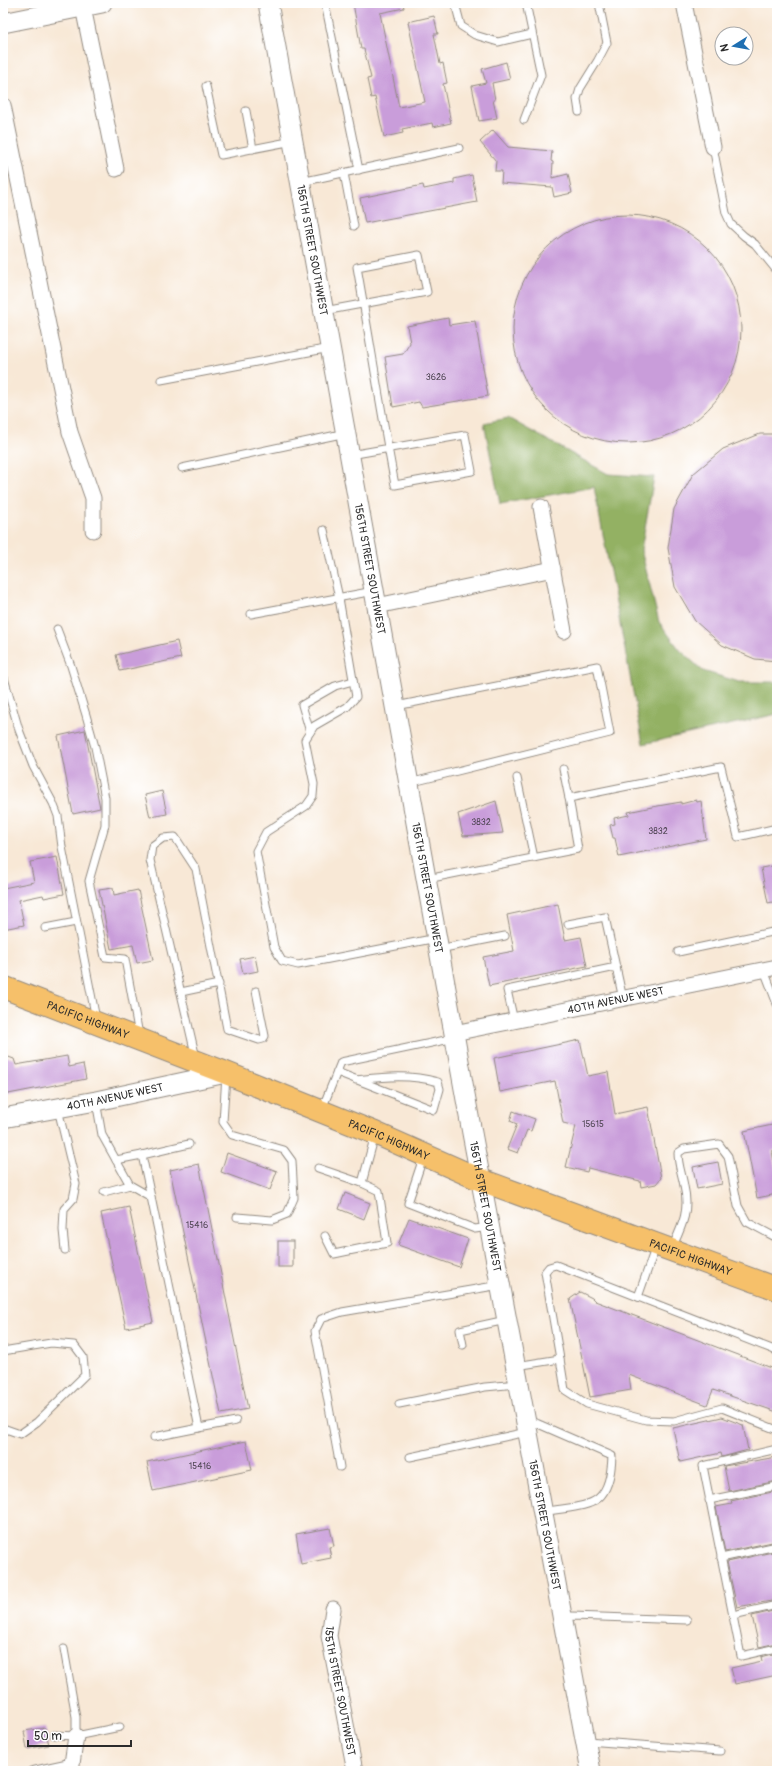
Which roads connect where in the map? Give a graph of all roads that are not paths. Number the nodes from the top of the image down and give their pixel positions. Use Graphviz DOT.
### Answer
graph roads {
  1 [pos="102,3"];
  2 [pos="268,3"];
  3 [pos="325,3"];
  4 [pos="455,3"];
  5 [pos="526,3"];
  6 [pos="599,3"];
  7 [pos="684,3"];
  8 [pos="82,7"];
  9 [pos="3,23"];
  10 [pos="532,34"];
  11 [pos="206,86"];
  12 [pos="3,105"];
  13 [pos="246,111"];
  14 [pos="579,112"];
  15 [pos="524,120"];
  16 [pos="293,141"];
  17 [pos="713,147"];
  18 [pos="459,148"];
  19 [pos="253,149"];
  20 [pos="116,169"];
  21 [pos="359,170"];
  22 [pos="344,173"];
  23 [pos="300,182"];
  24 [pos="354,226"];
  25 [pos="777,271"];
  26 [pos="364,304"];
  27 [pos="324,311"];
  28 [pos="330,348"];
  29 [pos="161,380"];
  30 [pos="346,433"];
  31 [pos="388,448"];
  32 [pos="350,455"];
  33 [pos="182,468"];
  34 [pos="541,507"];
  35 [pos="93,530"];
  36 [pos="324,530"];
  37 [pos="553,569"];
  38 [pos="339,598"];
  39 [pos="376,598"];
  40 [pos="251,614"];
  41 [pos="57,629"];
  42 [pos="564,631"];
  43 [pos="4,678"];
  44 [pos="353,680"];
  45 [pos="395,706"];
  46 [pos="310,732"];
  47 [pos="563,769"];
  48 [pos="517,778"];
  49 [pos="409,783"];
  50 [pos="569,798"];
  51 [pos="777,828"];
  52 [pos="534,858"];
  53 [pos="426,879"];
  54 [pos="76,922"];
  55 [pos="568,924"];
  56 [pos="44,928"];
  57 [pos="777,931"];
  58 [pos="505,936"];
  59 [pos="438,944"];
  60 [pos="678,952"];
  61 [pos="616,967"];
  62 [pos="770,968"];
  63 [pos="219,984"];
  64 [pos="3,987"];
  65 [pos="256,991"];
  66 [pos="181,992"];
  67 [pos="623,999"];
  68 [pos="777,1004"];
  69 [pos="514,1021"];
  70 [pos="97,1023"];
  71 [pos="455,1035"];
  72 [pos="140,1040"];
  73 [pos="197,1062"];
  74 [pos="337,1072"];
  75 [pos="226,1073"];
  76 [pos="356,1080"];
  77 [pos="96,1101"];
  78 [pos="57,1107"];
  79 [pos="321,1111"];
  80 [pos="3,1118"];
  81 [pos="376,1133"];
  82 [pos="189,1144"];
  83 [pos="142,1155"];
  84 [pos="424,1155"];
  85 [pos="116,1160"];
  86 [pos="318,1168"];
  87 [pos="481,1180"];
  88 [pos="362,1183"];
  89 [pos="130,1186"];
  90 [pos="104,1192"];
  91 [pos="151,1197"];
  92 [pos="237,1217"];
  93 [pos="490,1227"];
  94 [pos="325,1236"];
  95 [pos="777,1238"];
  96 [pos="664,1248"];
  97 [pos="65,1250"];
  98 [pos="500,1285"];
  99 [pos="774,1286"];
  100 [pos="638,1297"];
  101 [pos="507,1320"];
  102 [pos="463,1346"];
  103 [pos="3,1351"];
  104 [pos="777,1351"];
  105 [pos="560,1359"];
  106 [pos="517,1375"];
  107 [pos="399,1404"];
  108 [pos="236,1421"];
  109 [pos="3,1428"];
  110 [pos="199,1428"];
  111 [pos="527,1428"];
  112 [pos="777,1430"];
  113 [pos="154,1437"];
  114 [pos="777,1449"];
  115 [pos="410,1457"];
  116 [pos="340,1467"];
  117 [pos="777,1486"];
  118 [pos="709,1500"];
  119 [pos="542,1512"];
  120 [pos="777,1546"];
  121 [pos="721,1558"];
  122 [pos="777,1605"];
  123 [pos="333,1609"];
  124 [pos="733,1615"];
  125 [pos="562,1617"];
  126 [pos="687,1620"];
  127 [pos="64,1648"];
  128 [pos="777,1648"];
  129 [pos="120,1727"];
  130 [pos="54,1735"];
  131 [pos="76,1736"];
  132 [pos="585,1740"];
  133 [pos="720,1751"];
  134 [pos="72,1767"];
  135 [pos="31,1771"];
  136 [pos="355,1771"];
  137 [pos="591,1771"];
  1 -- 8 [label="street"];
  2 -- 16 [label="street, 156TH STREET SOUTHWEST"];
  3 -- 21 [label="lane"];
  4 -- 10 [label="lane"];
  5 -- 10 [label="lane"];
  6 -- 14 [label="lane"];
  7 -- 17 [label="street"];
  8 -- 9 [label="street"];
  8 -- 20 [label="street"];
  10 -- 15 [label="lane"];
  11 -- 19 [label="lane"];
  12 -- 35 [label="street"];
  13 -- 19 [label="lane"];
  16 -- 19 [label="lane"];
  16 -- 23 [label="street, 156TH STREET SOUTHWEST"];
  17 -- 25 [label="lane"];
  18 -- 21 [label="lane"];
  21 -- 22 [label="lane"];
  22 -- 23 [label="lane"];
  22 -- 24 [label="lane"];
  23 -- 27 [label="street, 156TH STREET SOUTHWEST"];
  26 -- 26 [label="lane"];
  26 -- 27 [label="lane"];
  26 -- 31 [label="lane"];
  27 -- 28 [label="street, 156TH STREET SOUTHWEST"];
  28 -- 29 [label="lane"];
  28 -- 30 [label="street, 156TH STREET SOUTHWEST"];
  30 -- 32 [label="street, 156TH STREET SOUTHWEST"];
  30 -- 33 [label="lane"];
  31 -- 31 [label="lane"];
  31 -- 32 [label="lane"];
  32 -- 39 [label="street, 156TH STREET SOUTHWEST"];
  34 -- 37 [label="street"];
  36 -- 38 [label="lane"];
  37 -- 39 [label="street"];
  37 -- 42 [label="street"];
  38 -- 39 [label="lane"];
  38 -- 40 [label="lane"];
  38 -- 44 [label="lane"];
  39 -- 45 [label="street, 156TH STREET SOUTHWEST"];
  41 -- 72 [label="lane"];
  43 -- 54 [label="lane"];
  44 -- 46 [label="lane"];
  44 -- 46 [label="lane"];
  45 -- 49 [label="street, 156TH STREET SOUTHWEST"];
  45 -- 49 [label="lane"];
  46 -- 59 [label="lane"];
  47 -- 50 [label="lane"];
  48 -- 52 [label="lane"];
  49 -- 53 [label="street, 156TH STREET SOUTHWEST"];
  50 -- 51 [label="lane"];
  50 -- 52 [label="lane"];
  52 -- 53 [label="lane"];
  53 -- 59 [label="street, 156TH STREET SOUTHWEST"];
  54 -- 56 [label="lane"];
  54 -- 70 [label="lane"];
  55 -- 61 [label="lane"];
  57 -- 60 [label="lane"];
  58 -- 59 [label="lane"];
  59 -- 71 [label="street, 156TH STREET SOUTHWEST"];
  61 -- 67 [label="lane"];
  61 -- 69 [label="lane"];
  62 -- 67 [label="street, 40TH AVENUE WEST"];
  62 -- 68 [label="lane"];
  63 -- 65 [label="lane"];
  63 -- 66 [label="lane"];
  63 -- 66 [label="lane"];
  64 -- 70 [label="highway, PACIFIC HIGHWAY"];
  66 -- 73 [label="lane"];
  67 -- 69 [label="street, 40TH AVENUE WEST"];
  69 -- 71 [label="street, 40TH AVENUE WEST"];
  70 -- 72 [label="highway, PACIFIC HIGHWAY"];
  71 -- 74 [label="lane"];
  71 -- 87 [label="street, 156TH STREET SOUTHWEST"];
  72 -- 73 [label="highway, PACIFIC HIGHWAY"];
  73 -- 75 [label="highway, PACIFIC HIGHWAY"];
  74 -- 76 [label="lane"];
  74 -- 79 [label="lane"];
  75 -- 77 [label="street, 40TH AVENUE WEST"];
  75 -- 79 [label="highway, PACIFIC HIGHWAY"];
  75 -- 92 [label="lane"];
  76 -- 76 [label="lane"];
  77 -- 78 [label="street, 40TH AVENUE WEST"];
  77 -- 85 [label="lane"];
  78 -- 80 [label="street, 40TH AVENUE WEST"];
  78 -- 97 [label="lane"];
  79 -- 81 [label="highway, PACIFIC HIGHWAY"];
  81 -- 84 [label="highway, PACIFIC HIGHWAY"];
  81 -- 88 [label="lane"];
  82 -- 83 [label="lane"];
  83 -- 85 [label="lane"];
  83 -- 91 [label="lane"];
  84 -- 87 [label="highway, PACIFIC HIGHWAY"];
  84 -- 93 [label="lane"];
  85 -- 89 [label="lane"];
  86 -- 88 [label="lane"];
  87 -- 93 [label="street, 156TH STREET SOUTHWEST"];
  87 -- 96 [label="highway, PACIFIC HIGHWAY"];
  88 -- 94 [label="lane"];
  89 -- 90 [label="lane"];
  89 -- 91 [label="lane"];
  91 -- 110 [label="lane"];
  93 -- 98 [label="street, 156TH STREET SOUTHWEST"];
  95 -- 96 [label="lane"];
  96 -- 99 [label="highway, PACIFIC HIGHWAY"];
  96 -- 100 [label="lane"];
  98 -- 101 [label="street, 156TH STREET SOUTHWEST"];
  98 -- 116 [label="lane"];
  100 -- 104 [label="lane"];
  100 -- 105 [label="lane"];
  101 -- 102 [label="lane"];
  101 -- 106 [label="street, 156TH STREET SOUTHWEST"];
  103 -- 109 [label="lane"];
  105 -- 106 [label="lane"];
  105 -- 112 [label="lane"];
  106 -- 107 [label="lane"];
  106 -- 111 [label="street, 156TH STREET SOUTHWEST"];
  108 -- 110 [label="lane"];
  110 -- 113 [label="lane"];
  111 -- 115 [label="lane"];
  111 -- 119 [label="street, 156TH STREET SOUTHWEST"];
  111 -- 119 [label="lane"];
  114 -- 118 [label="lane"];
  117 -- 118 [label="lane"];
  118 -- 121 [label="lane"];
  119 -- 125 [label="street, 156TH STREET SOUTHWEST"];
  120 -- 121 [label="lane"];
  121 -- 124 [label="lane"];
  122 -- 124 [label="lane"];
  123 -- 136 [label="street, 155TH STREET SOUTHWEST"];
  124 -- 128 [label="lane"];
  125 -- 126 [label="lane"];
  125 -- 132 [label="street, 156TH STREET SOUTHWEST"];
  127 -- 131 [label="lane"];
  129 -- 131 [label="lane"];
  130 -- 131 [label="lane"];
  131 -- 134 [label="street"];
  132 -- 133 [label="lane"];
  132 -- 137 [label="street, 156TH STREET SOUTHWEST"];
  134 -- 135 [label="lane"];
}
